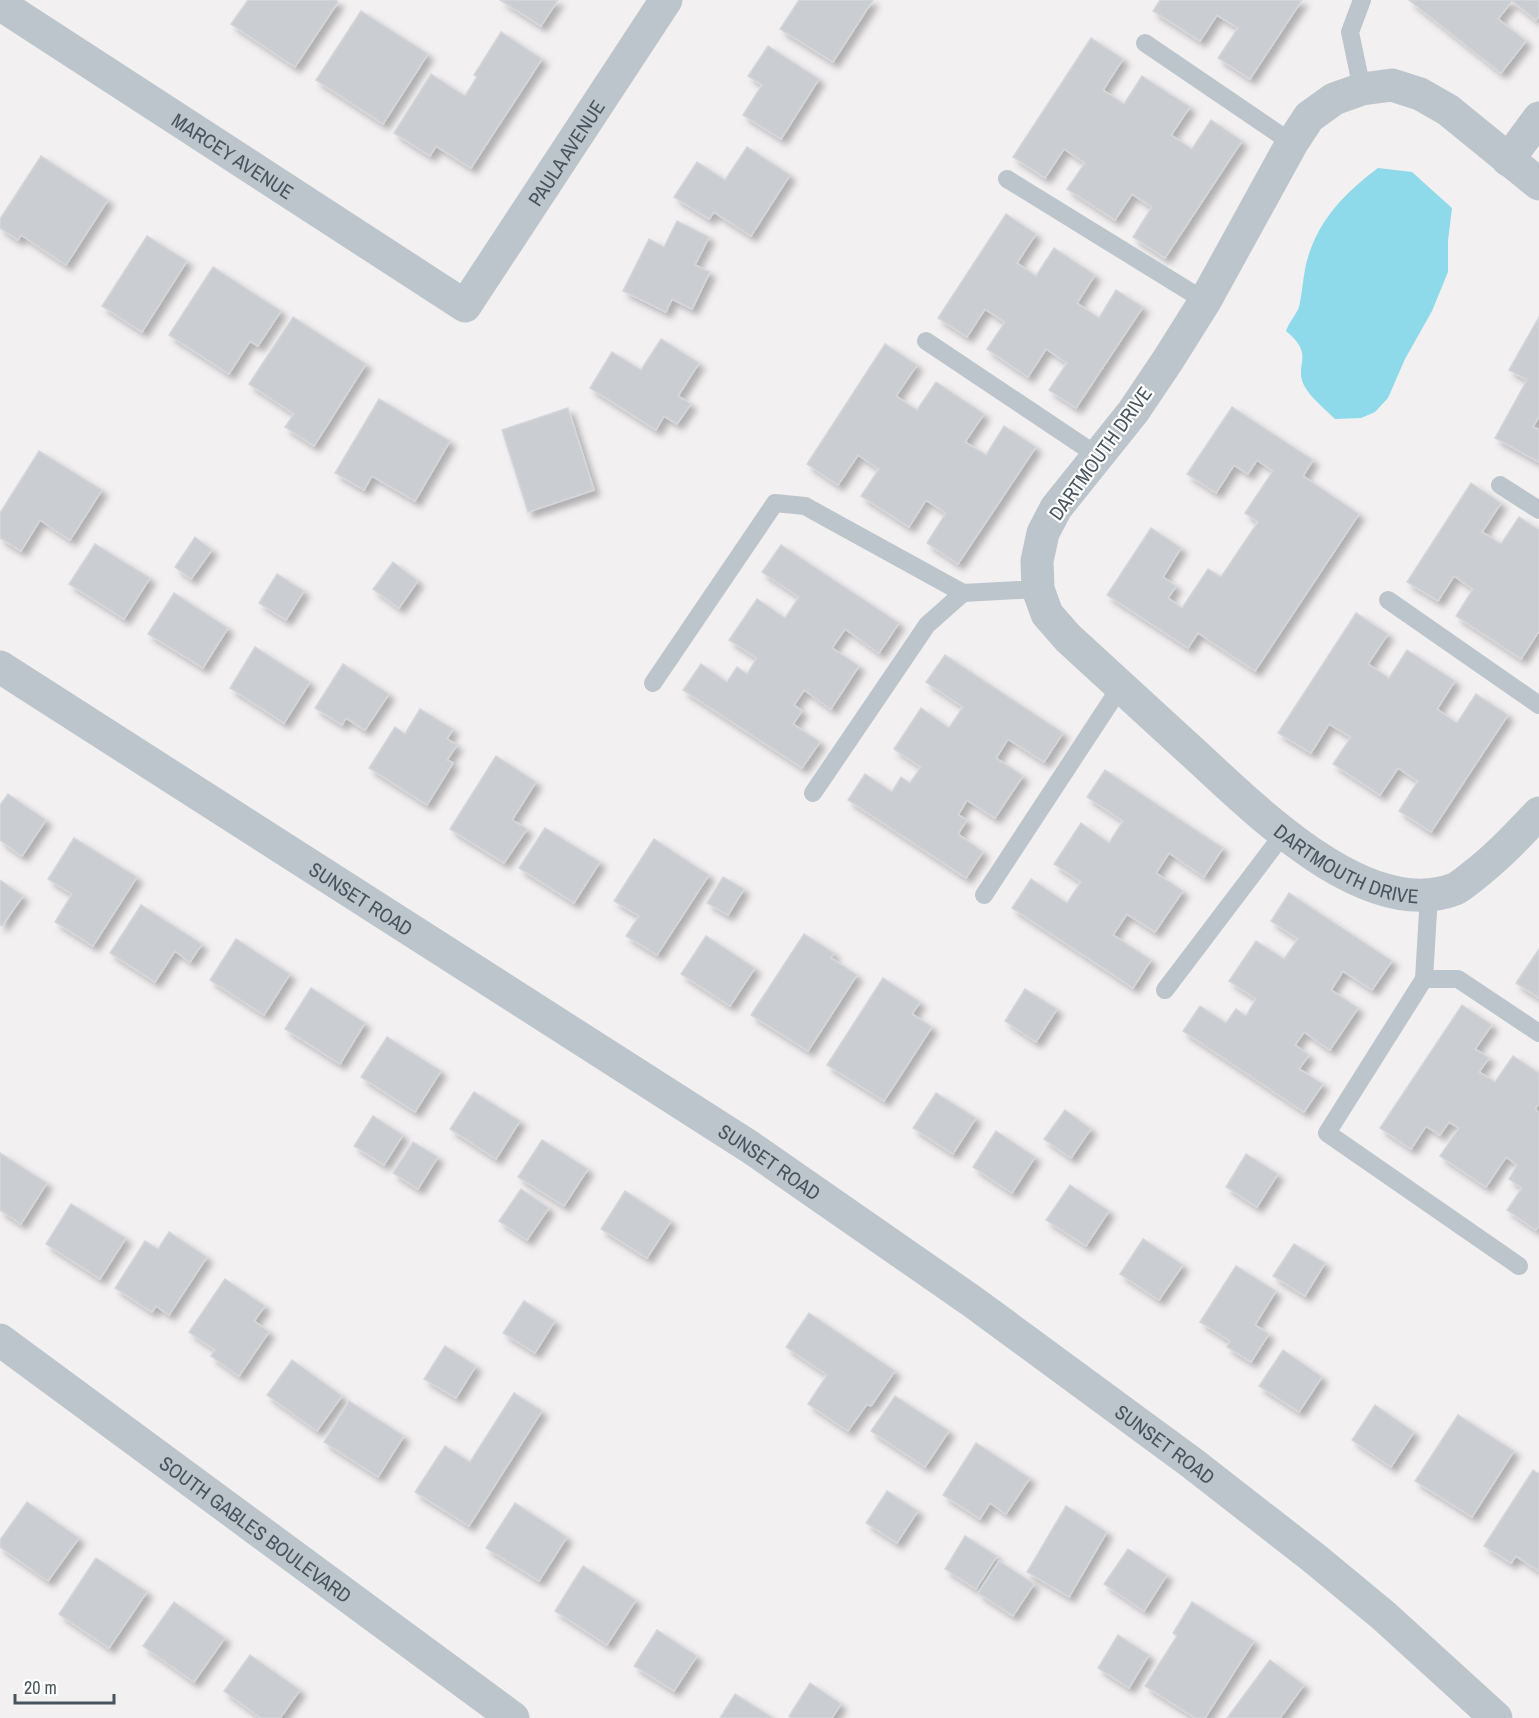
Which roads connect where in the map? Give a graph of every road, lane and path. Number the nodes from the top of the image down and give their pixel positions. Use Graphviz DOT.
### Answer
graph roads {
  1 [pos="666,0"];
  2 [pos="1362,0"];
  3 [pos="17,7"];
  4 [pos="1145,43"];
  5 [pos="1362,89"];
  6 [pos="1539,118"];
  7 [pos="1292,143"];
  8 [pos="1508,160"];
  9 [pos="1007,180"];
  10 [pos="1539,184"];
  11 [pos="1205,301"];
  12 [pos="465,306"];
  13 [pos="926,341"];
  14 [pos="1098,456"];
  15 [pos="1500,485"];
  16 [pos="1539,510"];
  17 [pos="1038,589"];
  18 [pos="963,593"];
  19 [pos="1388,600"];
  20 [pos="0,667"];
  21 [pos="653,683"];
  22 [pos="1121,686"];
  23 [pos="1539,705"];
  24 [pos="813,793"];
  25 [pos="1539,813"];
  26 [pos="1284,833"];
  27 [pos="984,895"];
  28 [pos="1429,895"];
  29 [pos="1424,979"];
  30 [pos="1166,990"];
  31 [pos="1539,1033"];
  32 [pos="1519,1266"];
  33 [pos="0,1340"];
  34 [pos="513,1718"];
  35 [pos="1496,1718"];
  1 -- 12 [label="street, PAULA AVENUE"];
  2 -- 5 [label="lane"];
  3 -- 12 [label="street, MARCEY AVENUE"];
  4 -- 7 [label="lane"];
  5 -- 7 [label="street, DARTMOUTH DRIVE"];
  5 -- 8 [label="street, DARTMOUTH DRIVE"];
  6 -- 8 [label="street"];
  7 -- 11 [label="street, DARTMOUTH DRIVE"];
  8 -- 10 [label="street, DARTMOUTH DRIVE"];
  9 -- 11 [label="lane"];
  11 -- 14 [label="street, DARTMOUTH DRIVE"];
  13 -- 14 [label="lane"];
  14 -- 17 [label="street, DARTMOUTH DRIVE"];
  15 -- 16 [label="lane"];
  17 -- 18 [label="lane"];
  17 -- 22 [label="street, DARTMOUTH DRIVE"];
  18 -- 21 [label="lane"];
  18 -- 24 [label="lane"];
  19 -- 23 [label="lane"];
  20 -- 35 [label="street, SUNSET ROAD"];
  22 -- 26 [label="street, DARTMOUTH DRIVE"];
  22 -- 27 [label="lane"];
  25 -- 28 [label="street, DARTMOUTH DRIVE"];
  26 -- 28 [label="street, DARTMOUTH DRIVE"];
  26 -- 30 [label="lane"];
  28 -- 29 [label="lane"];
  29 -- 31 [label="lane"];
  29 -- 32 [label="lane"];
  33 -- 34 [label="street, SOUTH GABLES BOULEVARD"];
}
